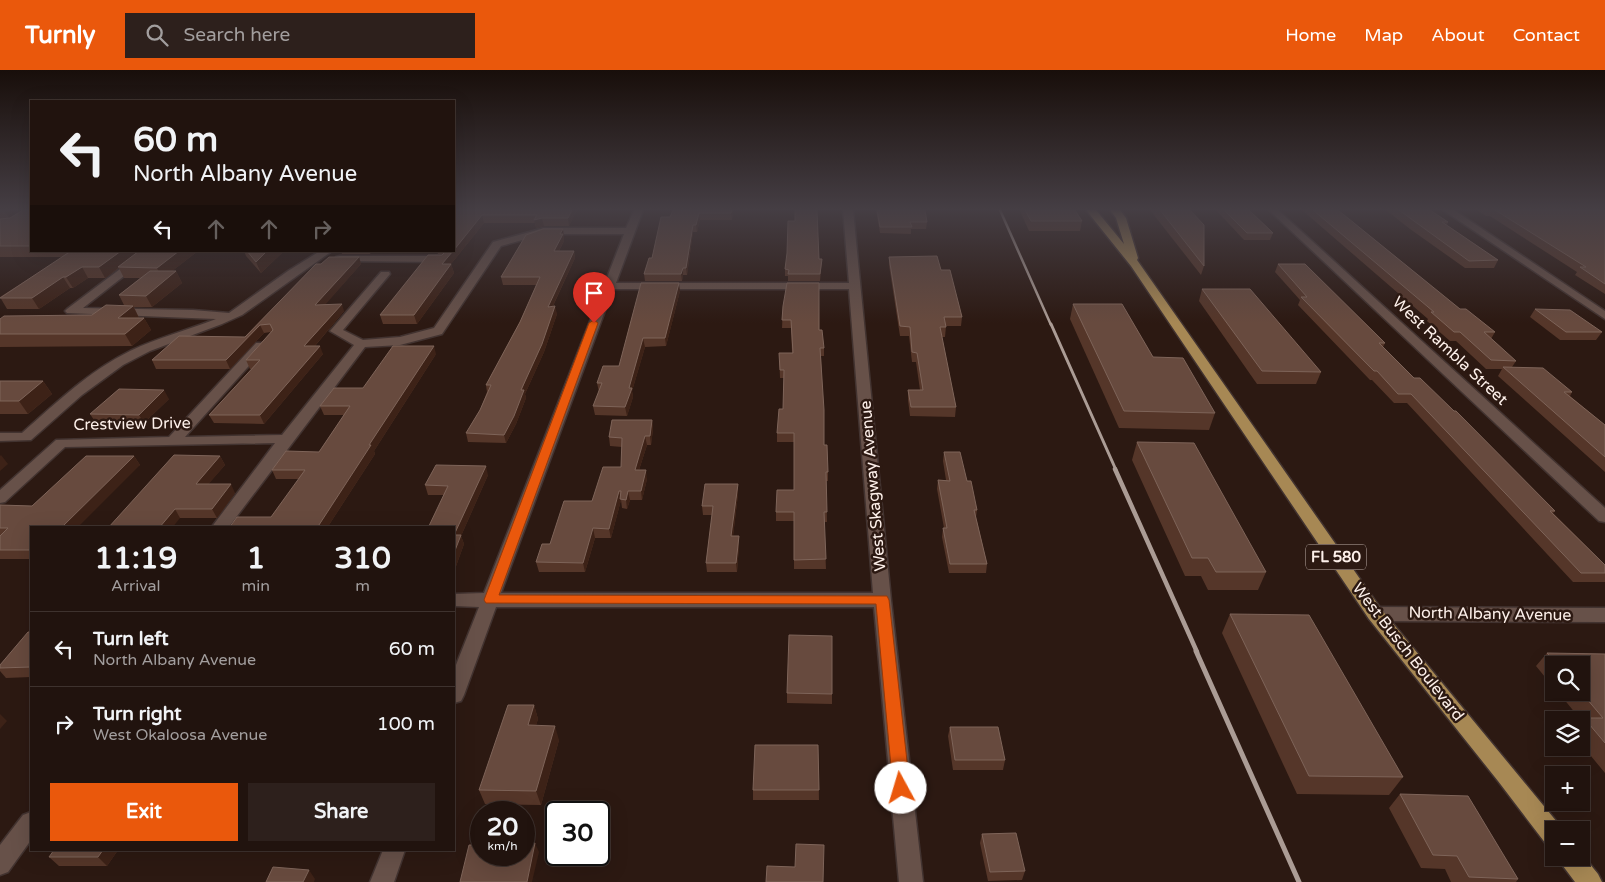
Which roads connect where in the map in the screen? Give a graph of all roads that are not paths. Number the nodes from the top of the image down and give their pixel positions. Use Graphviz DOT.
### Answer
graph roads {
  1 [pos="494,248"];
  2 [pos="623,248"];
  3 [pos="852,248"];
  4 [pos="1122,248"];
  5 [pos="1130,248"];
  6 [pos="1314,248"];
  7 [pos="1504,248"];
  8 [pos="150,252"];
  9 [pos="323,255"];
  10 [pos="443,259"];
  11 [pos="1135,264"];
  12 [pos="385,274"];
  13 [pos="608,286"];
  14 [pos="856,286"];
  15 [pos="230,316"];
  16 [pos="1605,316"];
  17 [pos="268,337"];
  18 [pos="362,344"];
  19 [pos="0,437"];
  20 [pos="286,439"];
  21 [pos="173,441"];
  22 [pos="0,498"];
  23 [pos="1605,517"];
  24 [pos="220,526"];
  25 [pos="455,600"];
  26 [pos="490,600"];
  27 [pos="882,600"];
  28 [pos="1375,614"];
  29 [pos="1605,616"];
  30 [pos="455,692"];
  31 [pos="30,823"];
  32 [pos="1545,824"];
  33 [pos="394,851"];
  34 [pos="0,864"];
  35 [pos="1577,866"];
  36 [pos="382,882"];
  37 [pos="911,882"];
  38 [pos="1590,882"];
  1 -- 18 [label="street"];
  2 -- 13 [label="street"];
  3 -- 14 [label="street, West Skagway Avenue"];
  4 -- 11 [label="main road, West Busch Boulevard / FL 580"];
  5 -- 11 [label="main road, West Busch Boulevard / FL 580"];
  6 -- 23 [label="street, West Rambla Street"];
  7 -- 16 [label="street"];
  8 -- 15 [label="street"];
  9 -- 10 [label="street"];
  9 -- 15 [label="street"];
  11 -- 28 [label="main road, West Busch Boulevard / FL 580"];
  12 -- 18 [label="street"];
  13 -- 14 [label="street"];
  13 -- 26 [label="street"];
  14 -- 27 [label="street, West Skagway Avenue"];
  15 -- 19 [label="street"];
  17 -- 21 [label="street"];
  18 -- 20 [label="street"];
  20 -- 21 [label="street, Crestview Drive"];
  20 -- 24 [label="street"];
  21 -- 22 [label="street, Crestview Drive"];
  25 -- 26 [label="street"];
  26 -- 27 [label="street"];
  26 -- 30 [label="street"];
  27 -- 37 [label="street, West Skagway Avenue"];
  28 -- 29 [label="street, North Albany Avenue"];
  28 -- 32 [label="main road, West Busch Boulevard / FL 580"];
  31 -- 34 [label="street"];
  33 -- 36 [label="street"];
  35 -- 38 [label="main road"];
}
